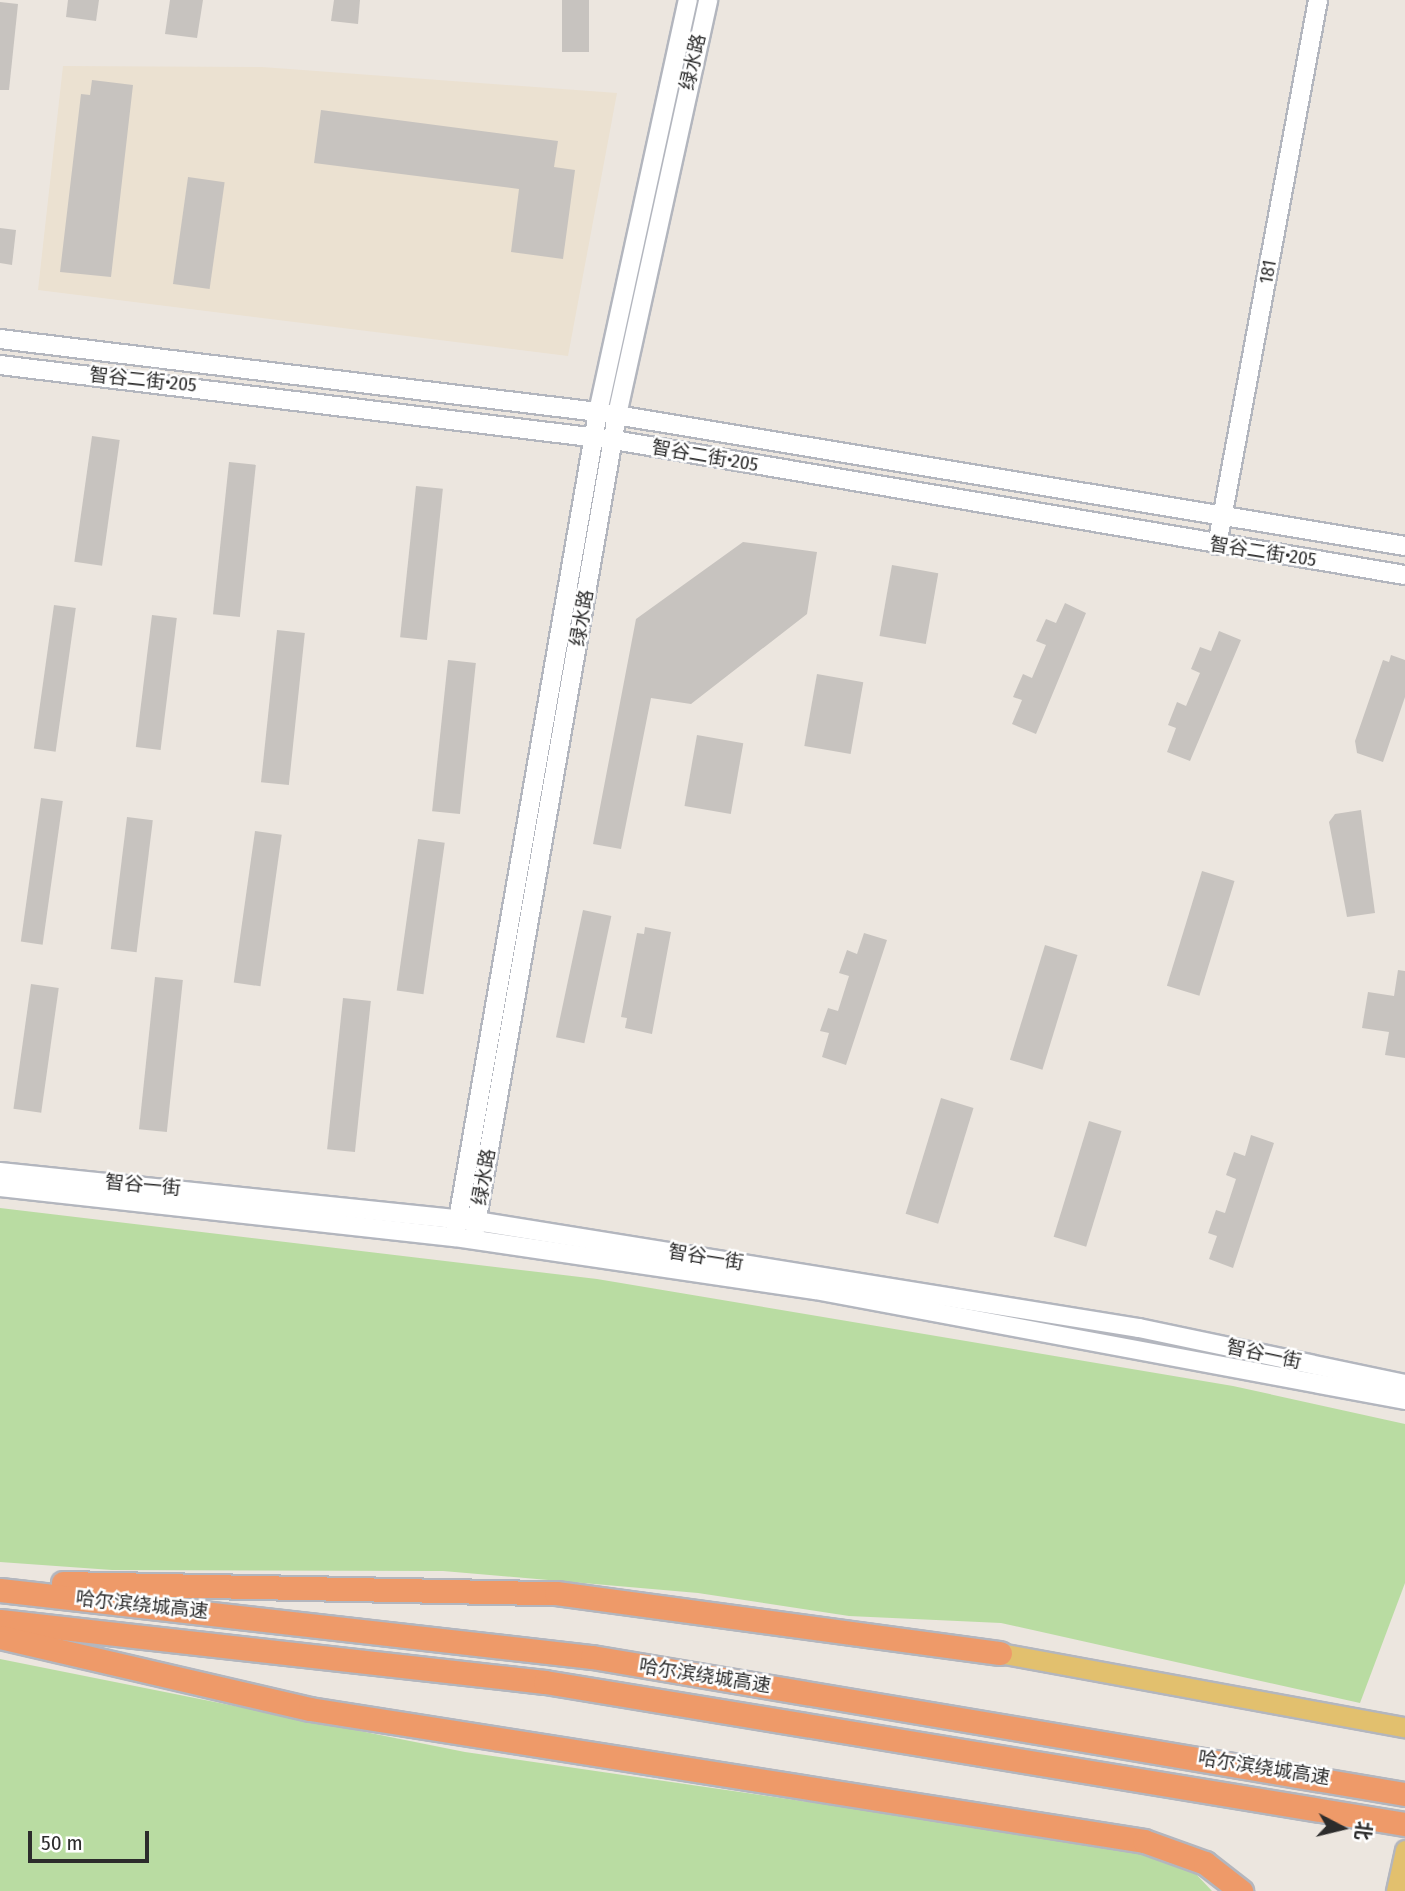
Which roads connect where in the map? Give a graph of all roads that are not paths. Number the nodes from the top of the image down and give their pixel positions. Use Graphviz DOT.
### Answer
graph roads {
  1 [pos="688,0"];
  2 [pos="708,0"];
  3 [pos="1318,0"];
  4 [pos="0,339"];
  5 [pos="0,365"];
  6 [pos="598,412"];
  7 [pos="617,415"];
  8 [pos="593,438"];
  9 [pos="614,440"];
  10 [pos="1223,515"];
  11 [pos="1217,545"];
  12 [pos="1405,546"];
  13 [pos="1405,575"];
  14 [pos="0,1172"];
  15 [pos="0,1188"];
  16 [pos="466,1229"];
  17 [pos="1405,1384"];
  18 [pos="1405,1400"];
  19 [pos="0,1580"];
  20 [pos="0,1590"];
  21 [pos="0,1621"];
  22 [pos="0,1637"];
  23 [pos="1000,1653"];
  24 [pos="1405,1727"];
  25 [pos="1405,1794"];
  26 [pos="1405,1824"];
  27 [pos="1405,1850"];
  28 [pos="1241,1891"];
  29 [pos="1396,1891"];
  1 -- 6 [label="main road, 绿水路"];
  2 -- 7 [label="main road, 绿水路"];
  3 -- 10 [label="main road, 181"];
  4 -- 6 [label="main road, 智谷二街•205"];
  5 -- 8 [label="main road, 智谷二街•205"];
  6 -- 7 [label="main road, 智谷二街•205"];
  6 -- 8 [label="main road, 绿水路"];
  7 -- 9 [label="main road, 绿水路"];
  7 -- 10 [label="main road, 智谷二街•205"];
  8 -- 9 [label="main road, 智谷二街•205"];
  8 -- 16 [label="main road, 绿水路"];
  9 -- 11 [label="main road, 智谷二街•205"];
  9 -- 16 [label="main road, 绿水路"];
  10 -- 11 [label="main road, 181"];
  10 -- 12 [label="main road, 智谷二街•205"];
  11 -- 13 [label="main road, 智谷二街•205"];
  14 -- 16 [label="main road, 智谷一街"];
  15 -- 16 [label="main road, 智谷一街"];
  16 -- 17 [label="main road, 智谷一街"];
  16 -- 18 [label="main road, 智谷一街"];
  19 -- 23 [label="highway"];
  20 -- 25 [label="highway, 哈尔滨绕城高速"];
  21 -- 26 [label="highway, 哈尔滨绕城高速"];
  22 -- 28 [label="highway"];
  23 -- 24 [label="main road"];
  27 -- 29 [label="main road"];
}
